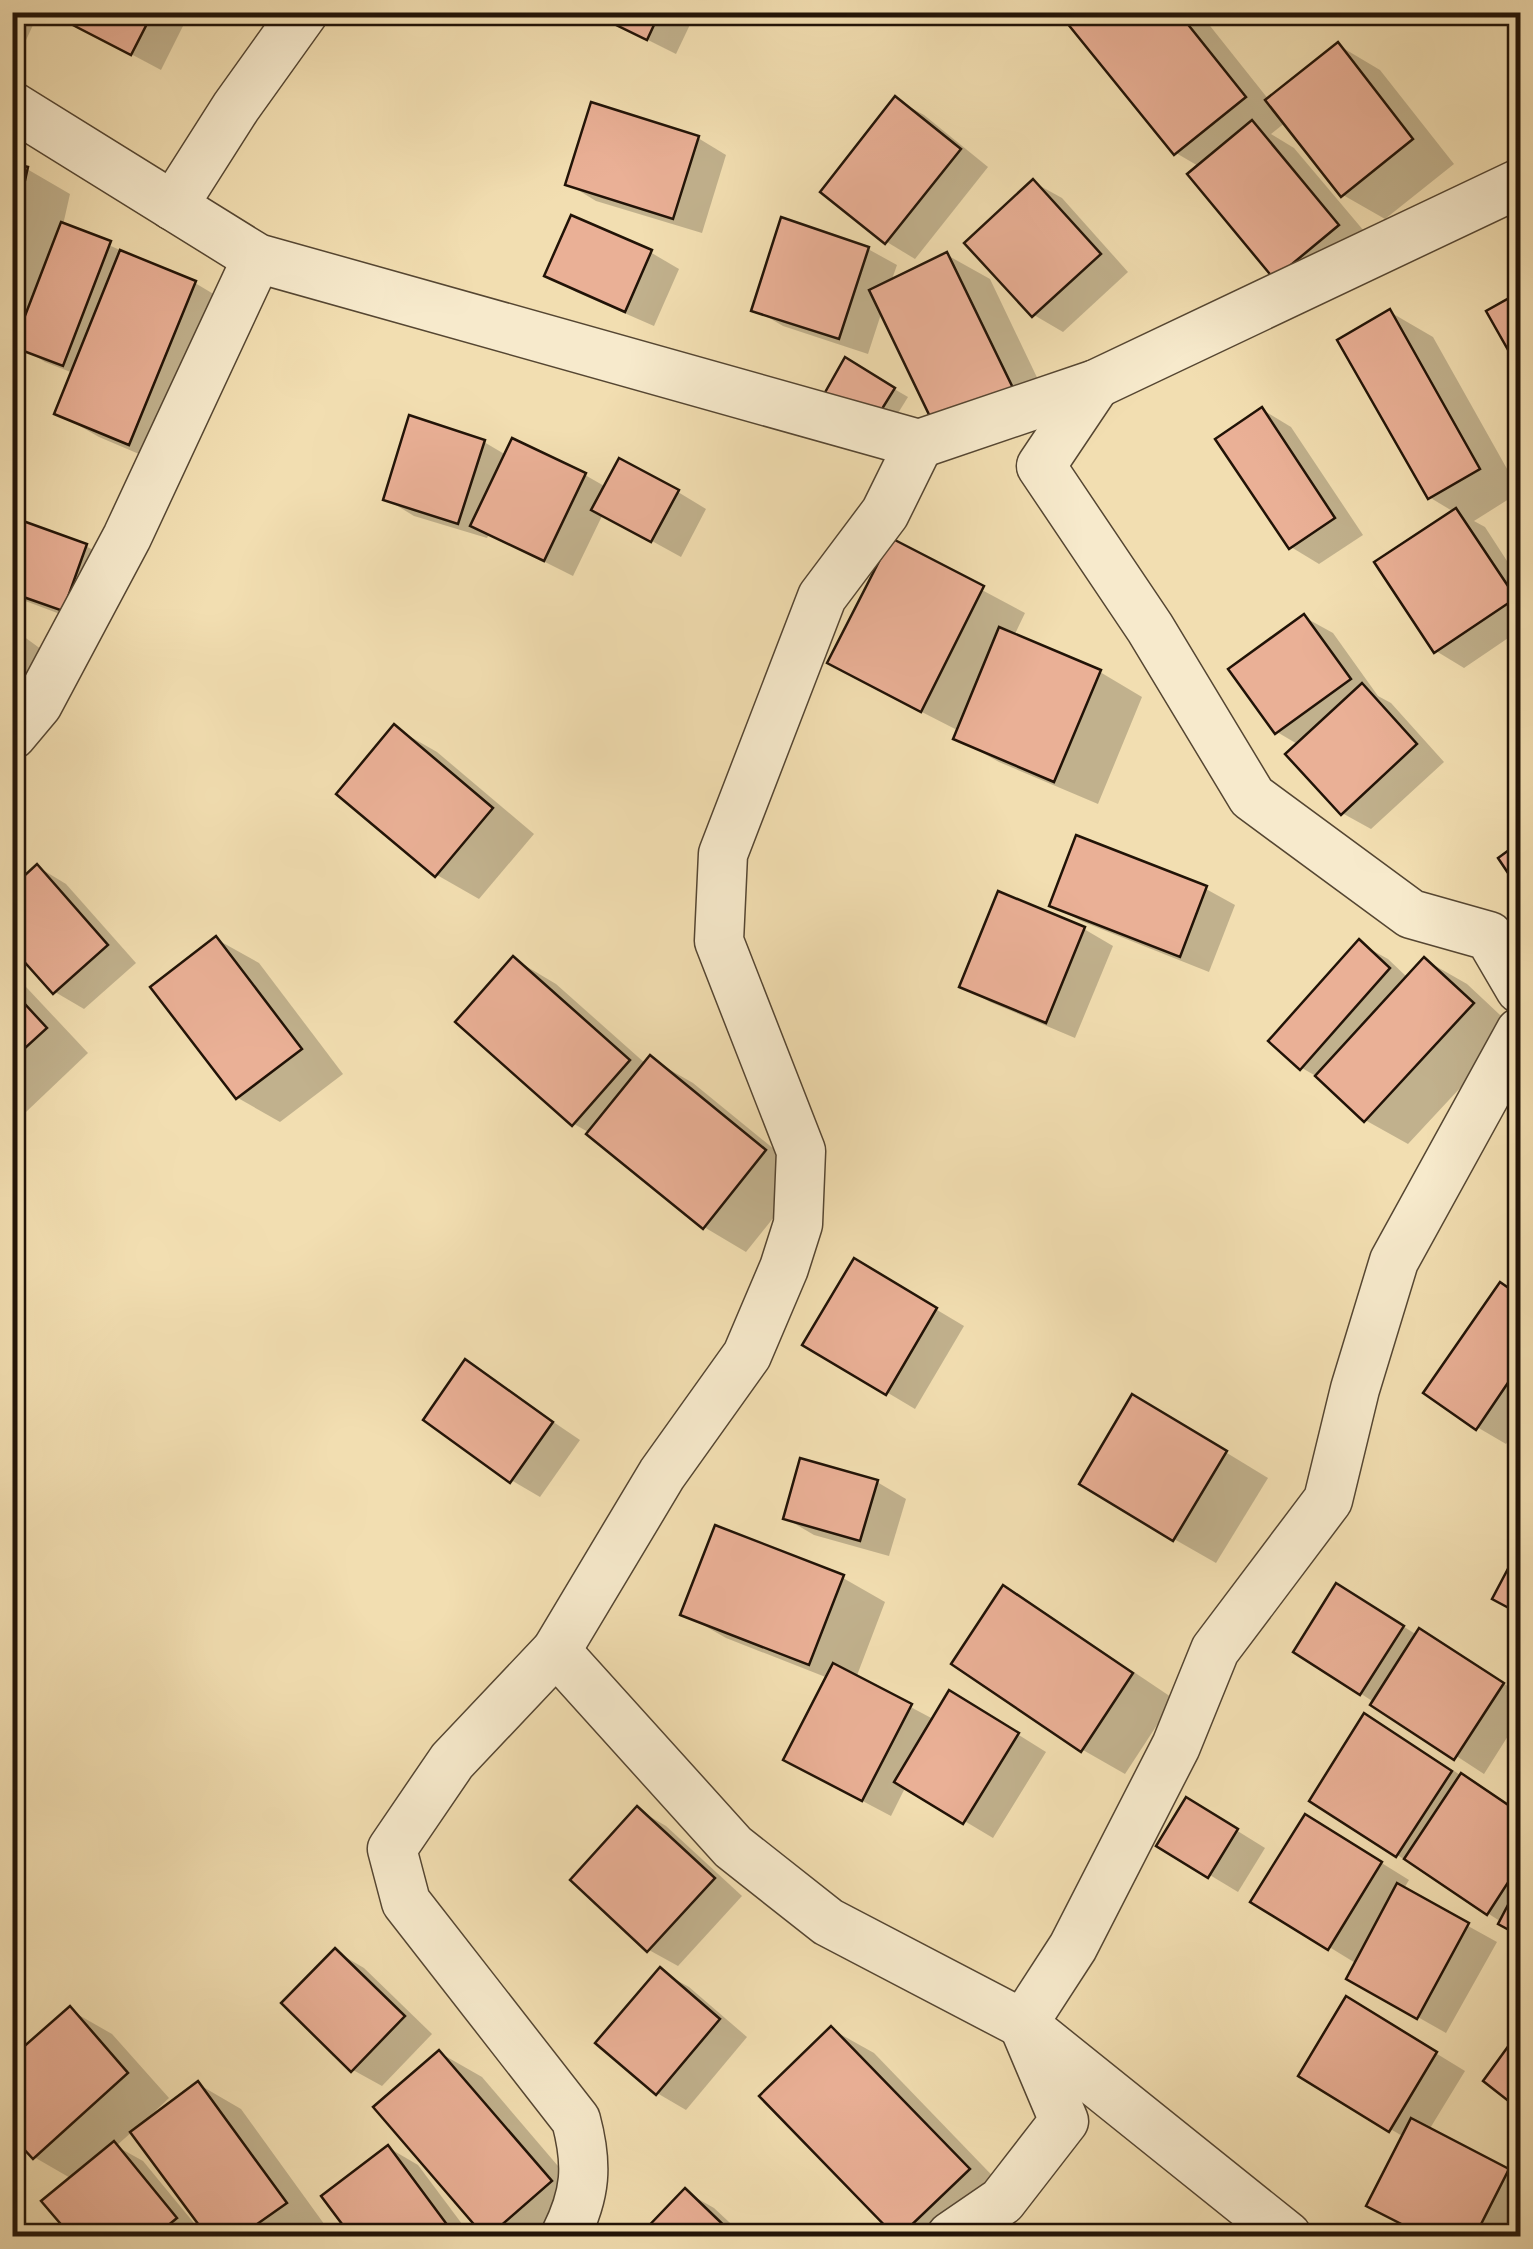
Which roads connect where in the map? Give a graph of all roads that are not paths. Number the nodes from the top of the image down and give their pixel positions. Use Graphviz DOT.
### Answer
graph roads {
  1 [pos="304,12"];
  2 [pos="12,106"];
  3 [pos="1520,183"];
  4 [pos="173,206"];
  5 [pos="257,258"];
  6 [pos="1096,384"];
  7 [pos="919,444"];
  8 [pos="12,735"];
  9 [pos="1520,989"];
  10 [pos="1520,1032"];
  11 [pos="556,1652"];
  12 [pos="1023,2024"];
  13 [pos="565,2236"];
  14 [pos="951,2236"];
  15 [pos="1287,2236"];
  1 -- 4 [label="street"];
  2 -- 4 [label="street"];
  3 -- 6 [label="street"];
  4 -- 5 [label="street"];
  5 -- 7 [label="street"];
  5 -- 8 [label="street"];
  6 -- 7 [label="street"];
  6 -- 9 [label="street"];
  7 -- 11 [label="street"];
  10 -- 12 [label="street"];
  11 -- 12 [label="street"];
  11 -- 13 [label="street"];
  12 -- 14 [label="street"];
  12 -- 15 [label="street"];
}
